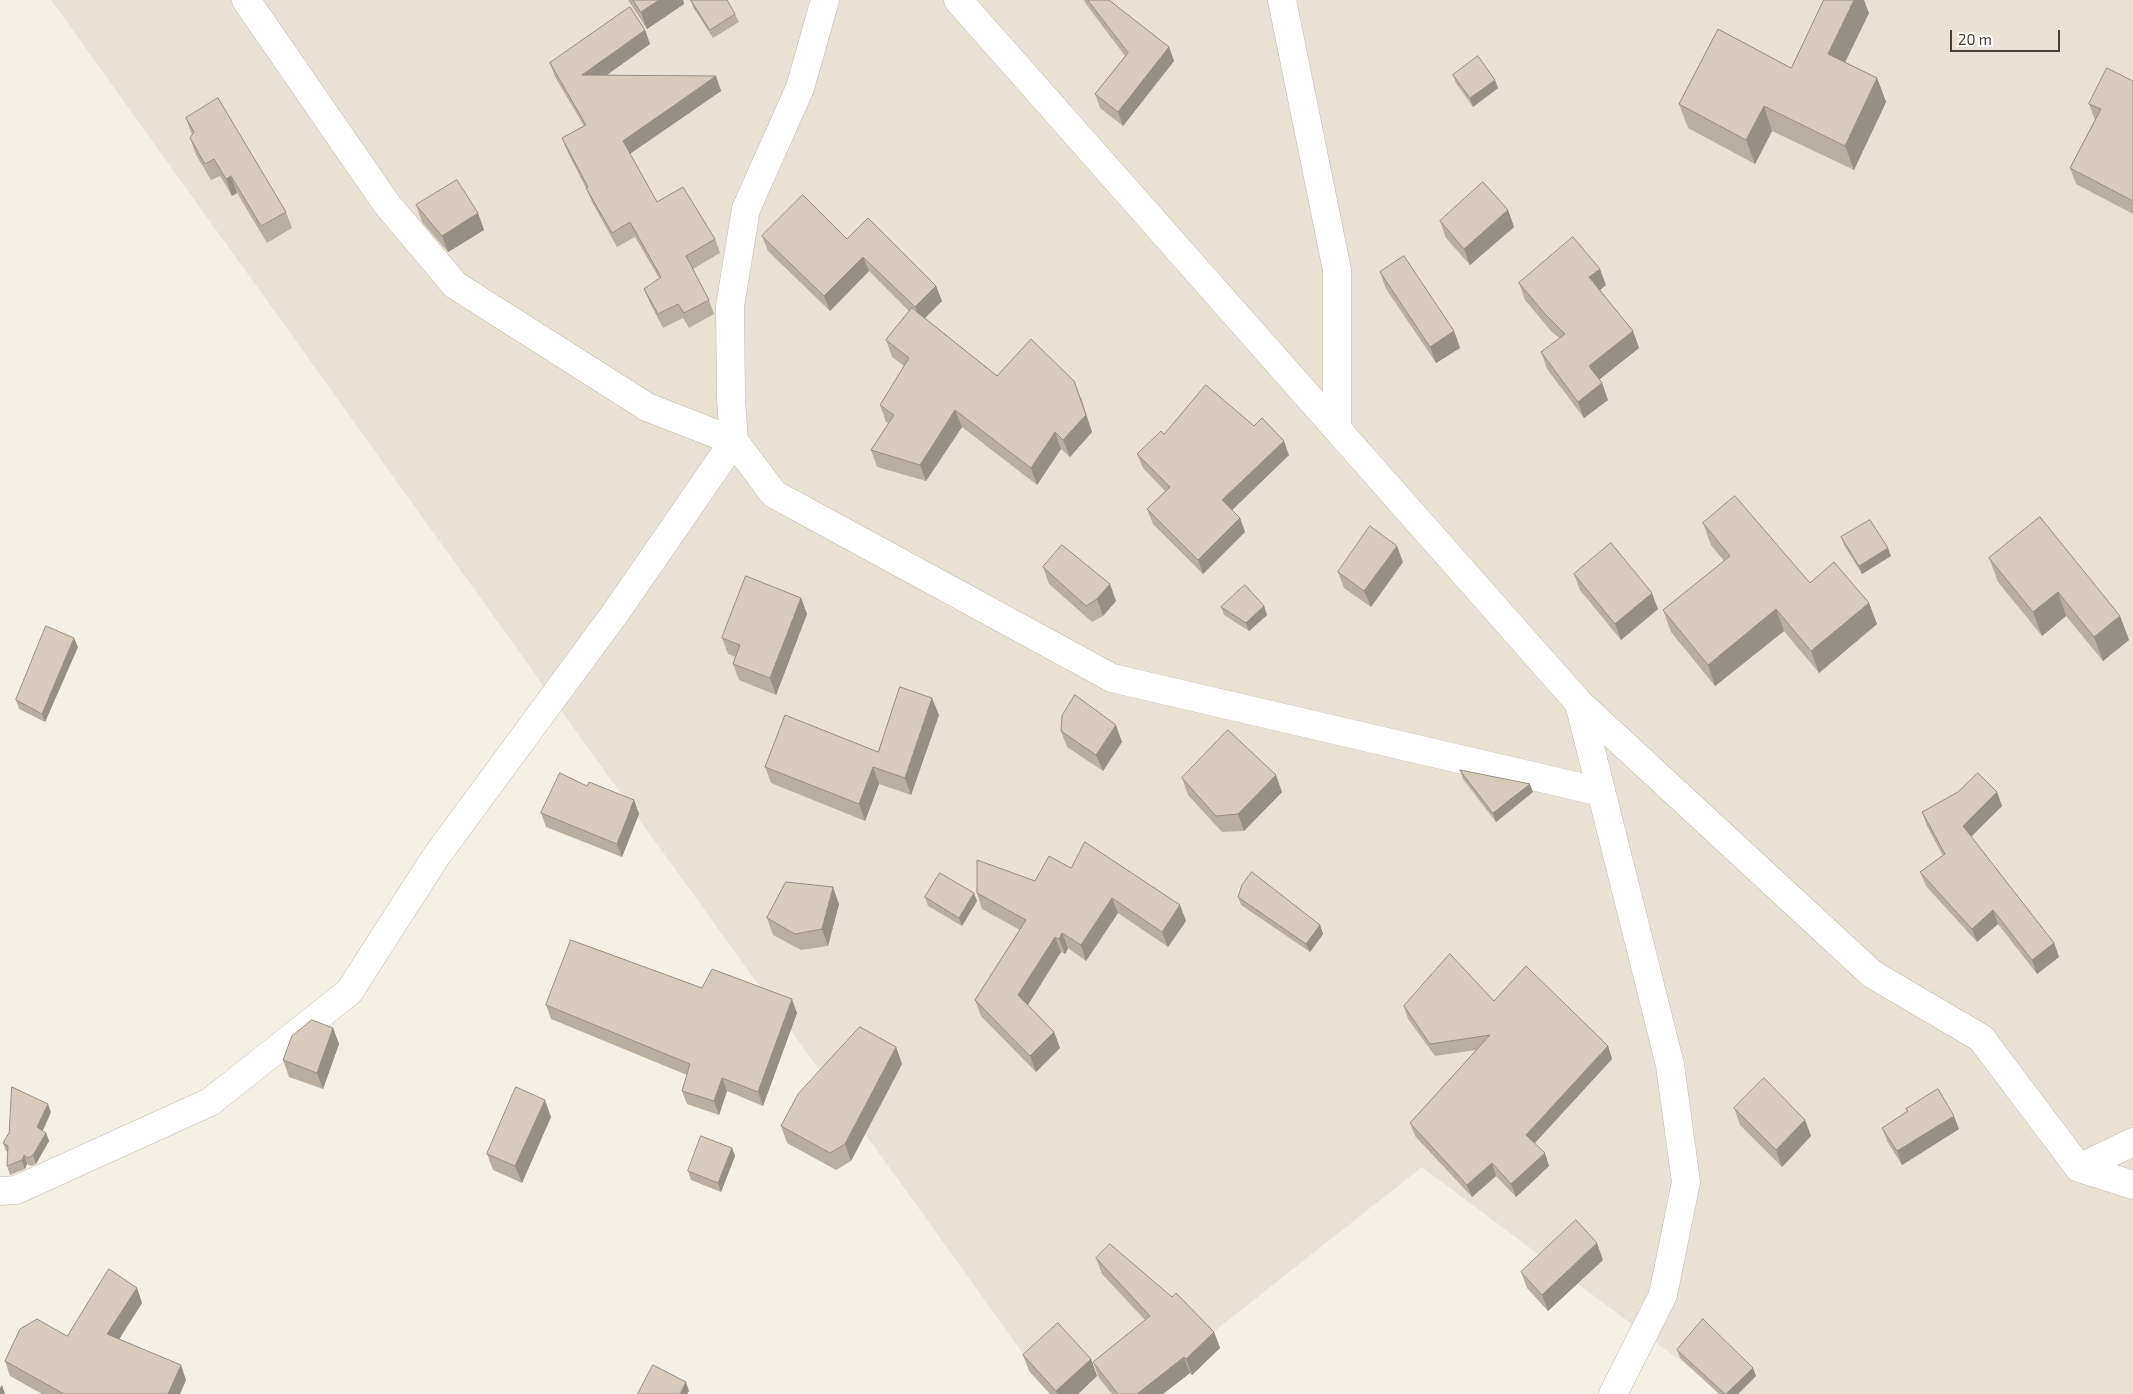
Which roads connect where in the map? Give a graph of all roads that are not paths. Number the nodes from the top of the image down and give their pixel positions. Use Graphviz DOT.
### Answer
graph roads {
  1 [pos="246,0"];
  2 [pos="825,0"];
  3 [pos="958,0"];
  4 [pos="1282,0"];
  5 [pos="1337,428"];
  6 [pos="734,441"];
  7 [pos="1579,702"];
  8 [pos="1601,792"];
  9 [pos="2133,1142"];
  10 [pos="2079,1168"];
  11 [pos="2133,1185"];
  12 [pos="0,1191"];
  13 [pos="1613,1394"];
  1 -- 6 [label="street"];
  2 -- 6 [label="street"];
  3 -- 5 [label="street"];
  4 -- 5 [label="street"];
  5 -- 7 [label="street"];
  6 -- 8 [label="street"];
  6 -- 12 [label="street"];
  7 -- 8 [label="street"];
  7 -- 10 [label="street"];
  8 -- 13 [label="street"];
  9 -- 10 [label="street"];
  10 -- 11 [label="street"];
}
